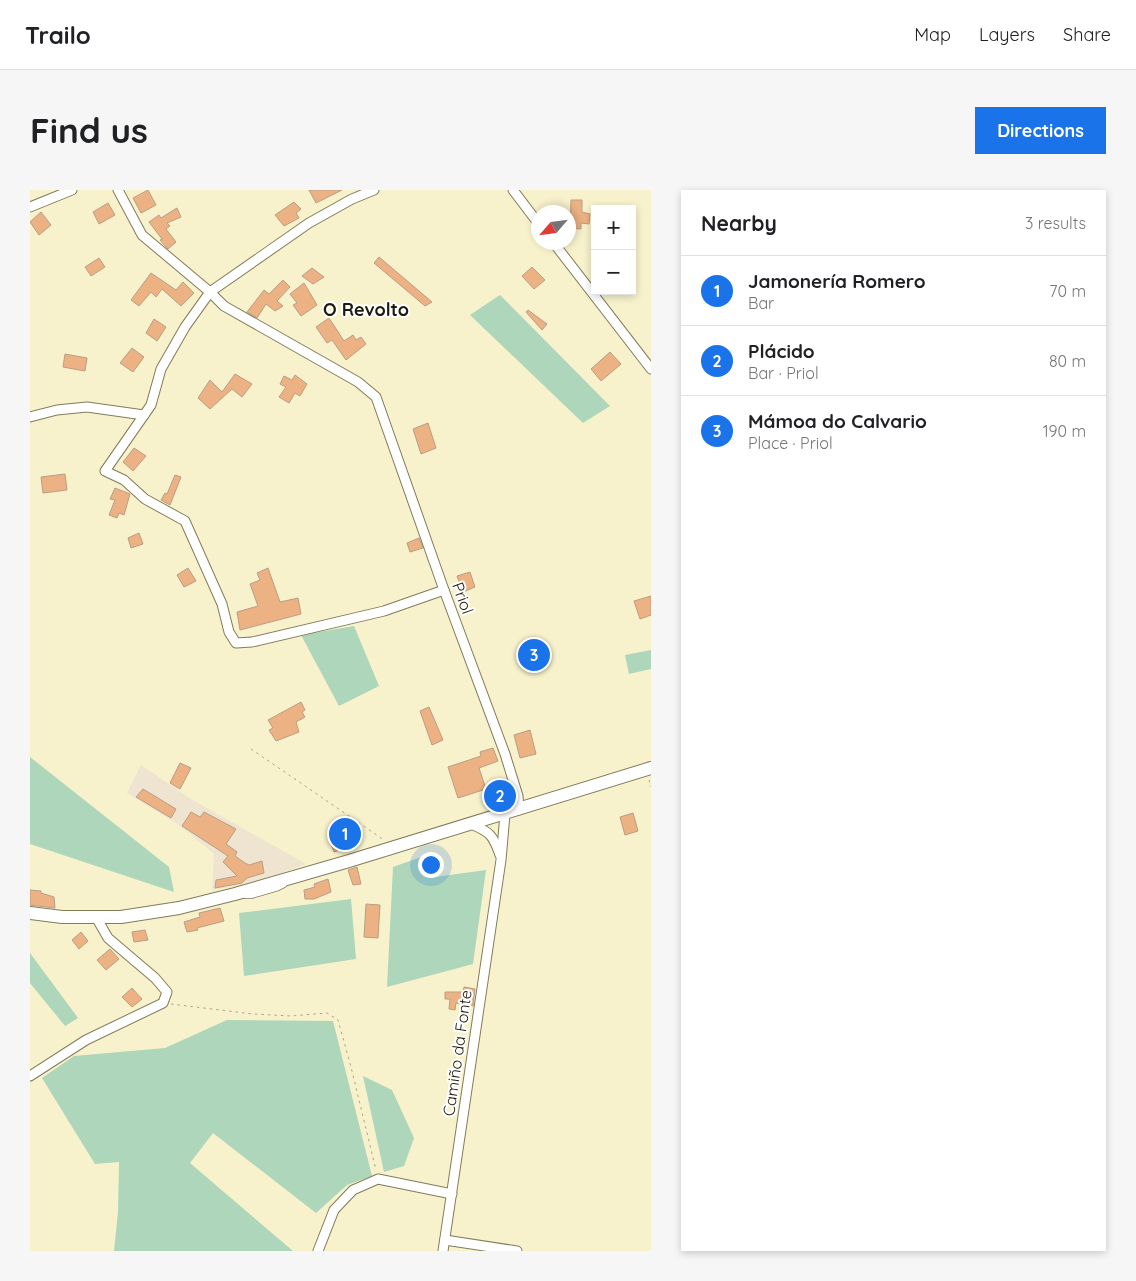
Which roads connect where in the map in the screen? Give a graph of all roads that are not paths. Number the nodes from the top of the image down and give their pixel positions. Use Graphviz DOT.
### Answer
graph roads {
  1 [pos="72,190"];
  2 [pos="118,190"];
  3 [pos="374,190"];
  4 [pos="513,190"];
  5 [pos="30,207"];
  6 [pos="531,214"];
  7 [pos="559,250"];
  8 [pos="210,292"];
  9 [pos="651,369"];
  10 [pos="144,415"];
  11 [pos="30,417"];
  12 [pos="444,590"];
  13 [pos="651,768"];
  14 [pos="519,810"];
  15 [pos="501,815"];
  16 [pos="471,824"];
  17 [pos="495,841"];
  18 [pos="501,860"];
  19 [pos="30,913"];
  20 [pos="96,917"];
  21 [pos="30,1076"];
  22 [pos="452,1194"];
  23 [pos="445,1240"];
  24 [pos="318,1251"];
  25 [pos="443,1251"];
  26 [pos="517,1251"];
  1 -- 5 [label="street"];
  2 -- 8 [label="street"];
  3 -- 8 [label="street"];
  4 -- 6 [label="street"];
  7 -- 9 [label="street"];
  8 -- 10 [label="street"];
  8 -- 12 [label="street, Priol"];
  10 -- 11 [label="street"];
  10 -- 12 [label="street"];
  12 -- 14 [label="street, Priol"];
  13 -- 14 [label="main road"];
  14 -- 15 [label="main road"];
  15 -- 16 [label="main road"];
  15 -- 17 [label="street"];
  15 -- 18 [label="street, Camiño da Fonte"];
  16 -- 17 [label="street"];
  16 -- 20 [label="main road"];
  17 -- 18 [label="street"];
  18 -- 22 [label="street, Camiño da Fonte"];
  19 -- 20 [label="main road"];
  20 -- 21 [label="street"];
  22 -- 23 [label="street, Camiño da Fonte"];
  22 -- 24 [label="street"];
  23 -- 25 [label="street, Camiño da Fonte"];
  23 -- 26 [label="street"];
}
